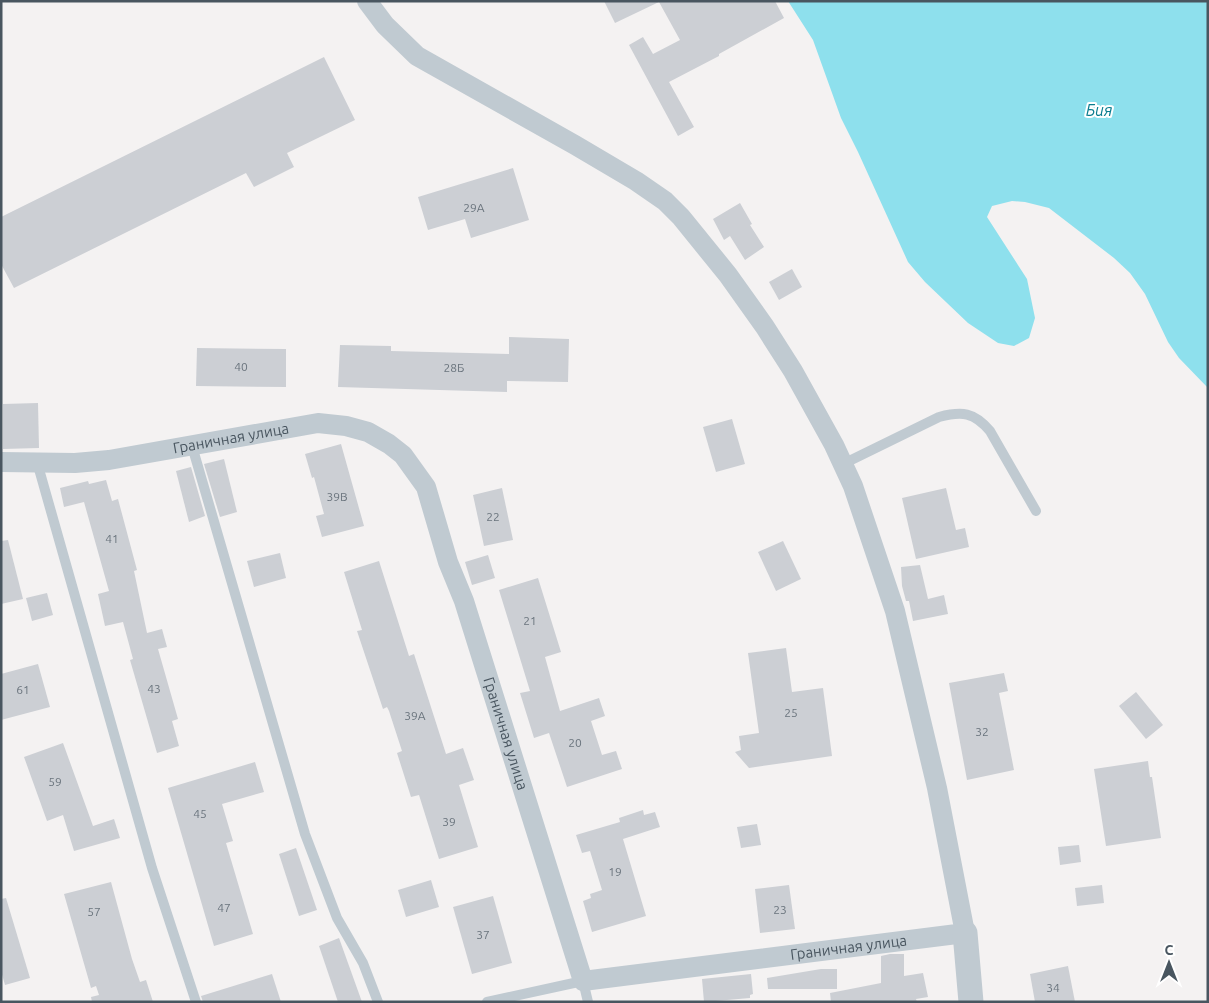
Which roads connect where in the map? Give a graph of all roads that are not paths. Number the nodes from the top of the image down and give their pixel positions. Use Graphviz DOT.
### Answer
graph roads {
  1 [pos="367,1"];
  2 [pos="192,446"];
  3 [pos="1,462"];
  4 [pos="37,462"];
  5 [pos="843,464"];
  6 [pos="1036,511"];
  7 [pos="965,933"];
  8 [pos="583,981"];
  9 [pos="196,1002"];
  10 [pos="378,1002"];
  11 [pos="487,1002"];
  12 [pos="588,1002"];
  13 [pos="971,1002"];
  1 -- 5 [label="street"];
  2 -- 4 [label="street, Граничная улица"];
  2 -- 8 [label="street, Граничная улица"];
  2 -- 10 [label="lane"];
  3 -- 4 [label="street, Граничная улица"];
  4 -- 9 [label="lane"];
  5 -- 6 [label="lane"];
  5 -- 7 [label="street"];
  7 -- 8 [label="street, Граничная улица"];
  7 -- 13 [label="street"];
  8 -- 11 [label="lane"];
  8 -- 12 [label="lane"];
}
